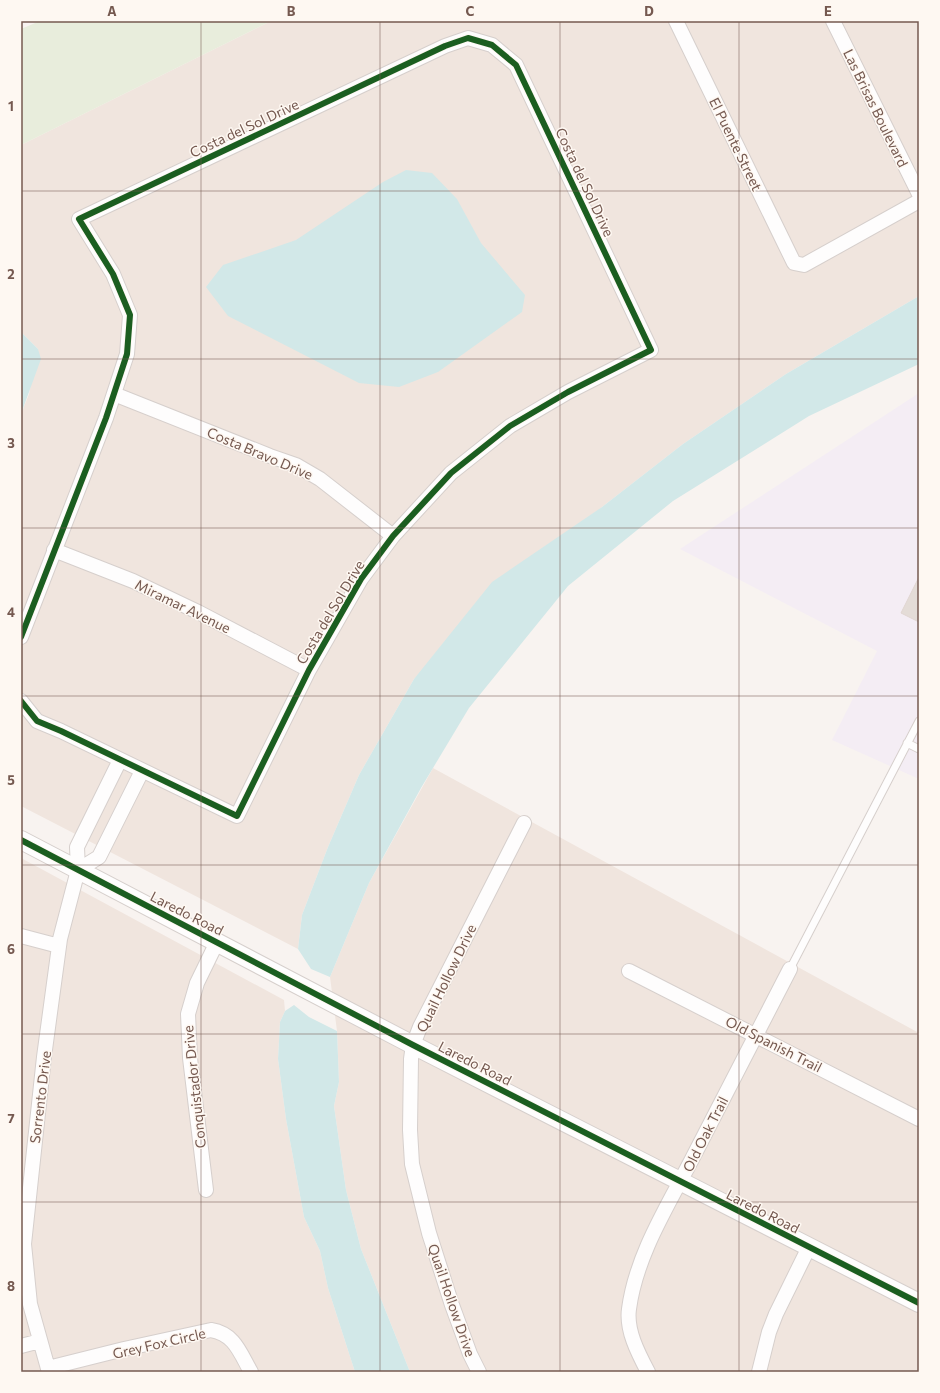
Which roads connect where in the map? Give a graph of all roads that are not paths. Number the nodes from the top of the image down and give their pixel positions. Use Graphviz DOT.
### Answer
graph roads {
  1 [pos="676,21"];
  2 [pos="833,21"];
  3 [pos="919,194"];
  4 [pos="919,202"];
  5 [pos="114,394"];
  6 [pos="393,536"];
  7 [pos="54,550"];
  8 [pos="21,637"];
  9 [pos="309,670"];
  10 [pos="21,701"];
  11 [pos="919,720"];
  12 [pos="907,743"];
  13 [pos="919,749"];
  14 [pos="120,760"];
  15 [pos="142,771"];
  16 [pos="524,823"];
  17 [pos="21,840"];
  18 [pos="78,870"];
  19 [pos="21,936"];
  20 [pos="217,942"];
  21 [pos="59,946"];
  22 [pos="790,969"];
  23 [pos="629,970"];
  24 [pos="756,1034"];
  25 [pos="413,1045"];
  26 [pos="919,1119"];
  27 [pos="680,1182"];
  28 [pos="206,1190"];
  29 [pos="24,1211"];
  30 [pos="809,1247"];
  31 [pos="919,1303"];
  32 [pos="40,1341"];
  33 [pos="21,1346"];
  34 [pos="49,1370"];
  35 [pos="251,1372"];
  36 [pos="479,1372"];
  37 [pos="648,1372"];
  38 [pos="759,1372"];
  1 -- 4 [label="street, El Puente Street"];
  2 -- 3 [label="street, Las Brisas Boulevard"];
  5 -- 6 [label="street, Costa Bravo Drive"];
  5 -- 6 [label="street, Costa del Sol Drive"];
  5 -- 7 [label="street, Costa del Sol Drive"];
  6 -- 9 [label="street, Costa del Sol Drive"];
  7 -- 8 [label="street, Costa del Sol Drive"];
  7 -- 9 [label="street, Miramar Avenue"];
  9 -- 15 [label="street, Costa del Sol Drive"];
  10 -- 14 [label="street, Costa del Sol Drive"];
  11 -- 12 [label="lane"];
  12 -- 13 [label="lane"];
  12 -- 22 [label="lane"];
  14 -- 15 [label="street, Costa del Sol Drive"];
  14 -- 18 [label="street, Sorrento Drive"];
  15 -- 18 [label="street"];
  16 -- 25 [label="street, Quail Hollow Drive"];
  17 -- 18 [label="street, Laredo Road"];
  18 -- 20 [label="street, Laredo Road"];
  18 -- 21 [label="street, Sorrento Drive"];
  19 -- 21 [label="street"];
  20 -- 25 [label="street, Laredo Road"];
  20 -- 28 [label="street, Conquistador Drive"];
  21 -- 29 [label="street, Sorrento Drive"];
  22 -- 24 [label="street, Old Oak Trail"];
  23 -- 24 [label="street, Old Spanish Trail"];
  24 -- 26 [label="street, Old Spanish Trail"];
  24 -- 27 [label="street, Old Oak Trail"];
  25 -- 27 [label="street, Laredo Road"];
  25 -- 36 [label="street, Quail Hollow Drive"];
  27 -- 30 [label="street, Laredo Road"];
  27 -- 37 [label="street, Old Oak Trail"];
  29 -- 32 [label="street, Sorrento Drive"];
  30 -- 31 [label="street, Laredo Road"];
  30 -- 38 [label="street"];
  32 -- 33 [label="street"];
  32 -- 34 [label="street, Sorrento Drive"];
  34 -- 35 [label="street, Grey Fox Circle"];
}
